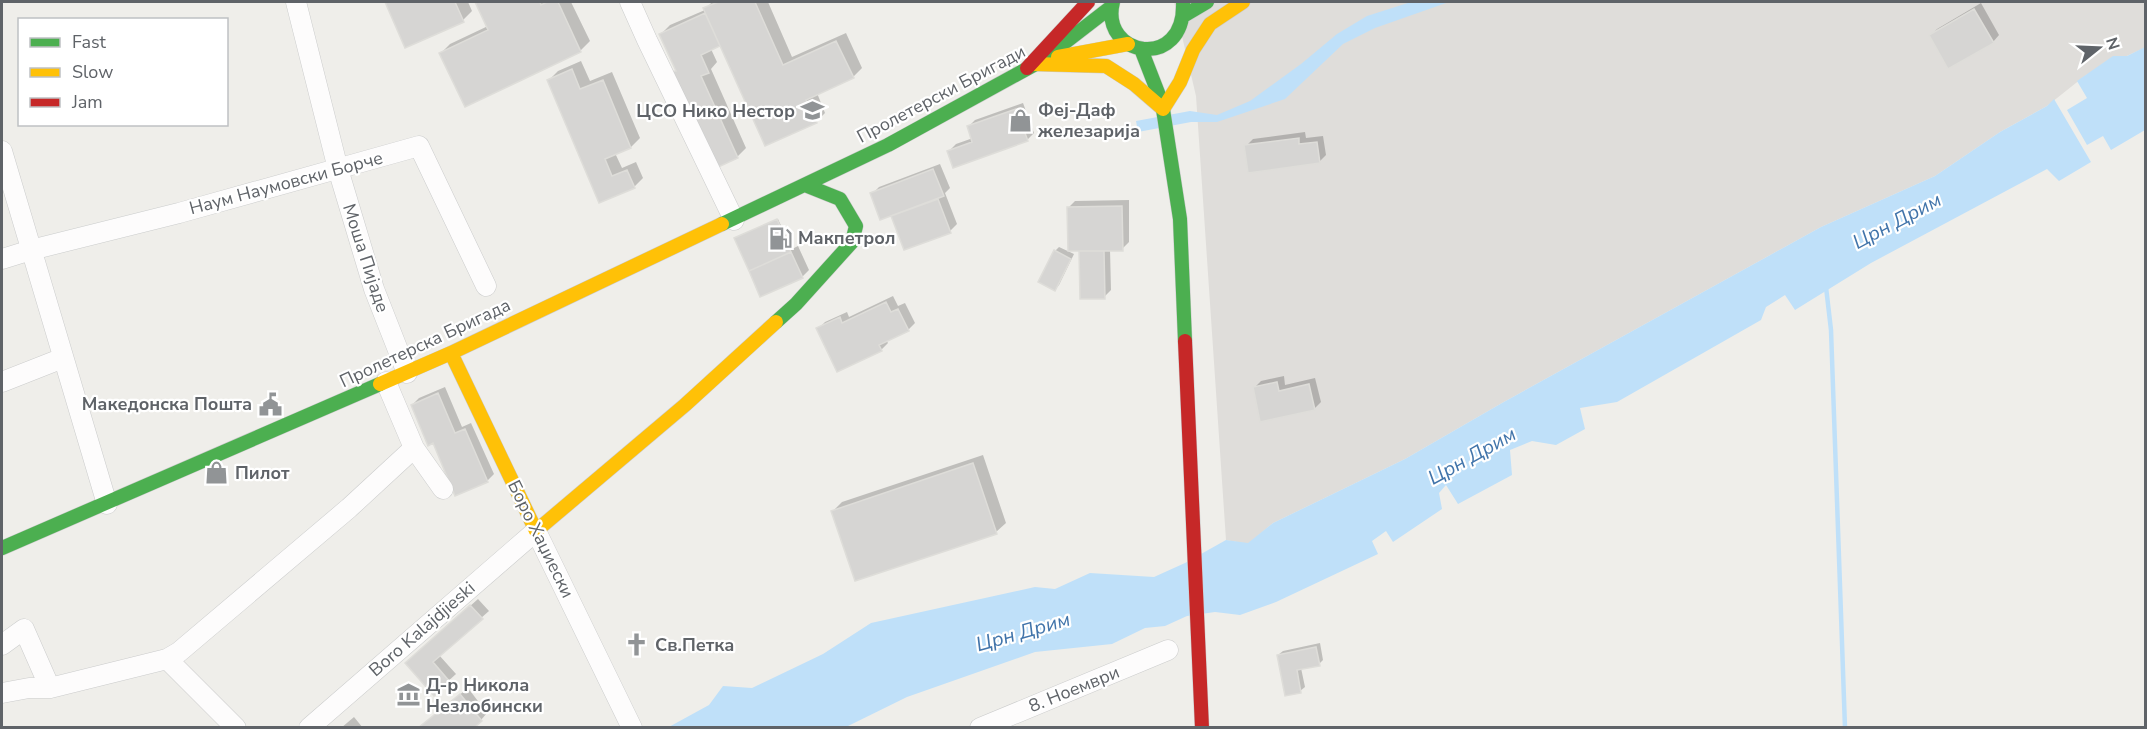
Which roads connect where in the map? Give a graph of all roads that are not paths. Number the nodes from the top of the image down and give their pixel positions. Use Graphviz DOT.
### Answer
graph roads {
  1 [pos="296,2"];
  2 [pos="630,2"];
  3 [pos="1088,2"];
  4 [pos="1207,2"];
  5 [pos="1243,2"];
  6 [pos="1112,4"];
  7 [pos="1184,8"];
  8 [pos="1175,37"];
  9 [pos="1135,46"];
  10 [pos="1171,59"];
  11 [pos="1034,64"];
  12 [pos="1166,81"];
  13 [pos="1162,109"];
  14 [pos="2,151"];
  15 [pos="858,159"];
  16 [pos="338,169"];
  17 [pos="806,185"];
  18 [pos="845,189"];
  19 [pos="734,220"];
  20 [pos="31,250"];
  21 [pos="2,259"];
  22 [pos="486,286"];
  23 [pos="451,353"];
  24 [pos="63,358"];
  25 [pos="407,373"];
  26 [pos="2,382"];
  27 [pos="386,382"];
  28 [pos="414,448"];
  29 [pos="443,489"];
  30 [pos="107,504"];
  31 [pos="536,531"];
  32 [pos="2,548"];
  33 [pos="2,645"];
  34 [pos="1168,650"];
  35 [pos="167,659"];
  36 [pos="50,688"];
  37 [pos="2,693"];
  38 [pos="632,726"];
  39 [pos="236,728"];
  40 [pos="309,728"];
  41 [pos="980,728"];
  42 [pos="1202,728"];
  1 -- 16 [label="street, Моша Пијаде"];
  2 -- 19 [label="street"];
  3 -- 11 [label="street"];
  4 -- 7 [label="street"];
  5 -- 13 [label="street"];
  6 -- 9 [label="street"];
  6 -- 11 [label="street, Пролетерски Бригади"];
  7 -- 8 [label="street"];
  8 -- 9 [label="street, Пролетерски Бригади"];
  8 -- 10 [label="street"];
  9 -- 11 [label="street, Пролетерски Бригади"];
  9 -- 13 [label="street"];
  11 -- 13 [label="street"];
  11 -- 15 [label="street, Пролетерски Бригади"];
  12 -- 13 [label="street"];
  13 -- 42 [label="street"];
  14 -- 20 [label="street"];
  15 -- 17 [label="street, Пролетерска Бригада"];
  15 -- 18 [label="street"];
  16 -- 20 [label="street, Наум Наумовски Борче"];
  16 -- 22 [label="street, Наум Наумовски Борче"];
  16 -- 25 [label="street, Моша Пијаде"];
  17 -- 18 [label="street"];
  17 -- 19 [label="street, Пролетерска Бригада"];
  18 -- 31 [label="street"];
  19 -- 23 [label="street, Пролетерска Бригада"];
  20 -- 21 [label="street, Наум Наумовски Борче"];
  20 -- 24 [label="street"];
  23 -- 25 [label="street, Пролетерска Бригада"];
  23 -- 31 [label="street, Боро Хаџиески"];
  24 -- 26 [label="street"];
  24 -- 30 [label="street"];
  25 -- 27 [label="street, Пролетерска Бригада"];
  27 -- 28 [label="street"];
  27 -- 30 [label="street, Пролетерска Бригада"];
  28 -- 29 [label="street"];
  28 -- 35 [label="street"];
  30 -- 32 [label="street, Пролетерска Бригада"];
  31 -- 38 [label="street, Боро Хаџиески"];
  31 -- 40 [label="street, Boro Kalajdjieski"];
  33 -- 36 [label="street"];
  34 -- 41 [label="street, 8. Ноември"];
  35 -- 36 [label="street"];
  35 -- 39 [label="street"];
  36 -- 37 [label="street"];
}
